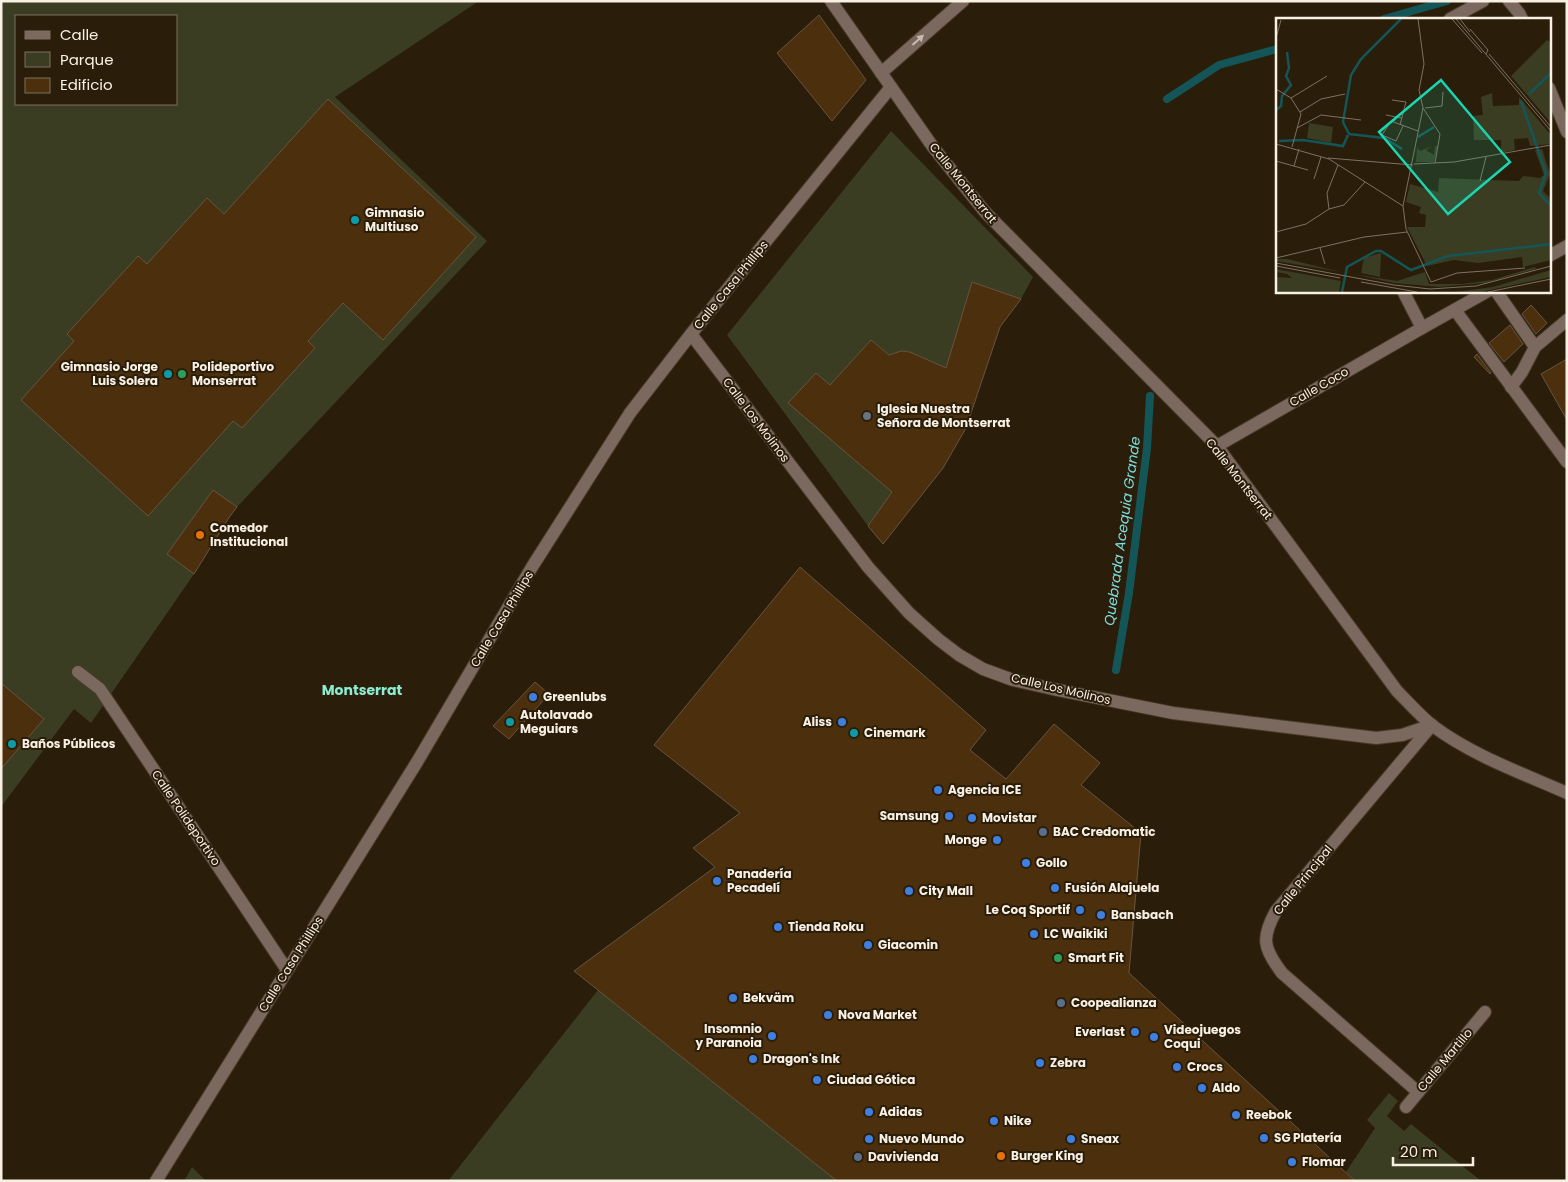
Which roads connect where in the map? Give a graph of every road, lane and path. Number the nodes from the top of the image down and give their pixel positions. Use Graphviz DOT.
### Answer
graph roads {
  1 [pos="831,1"];
  2 [pos="963,1"];
  3 [pos="1483,1"];
  4 [pos="1509,1"];
  5 [pos="1452,18"];
  6 [pos="1522,18"];
  7 [pos="881,72"];
  8 [pos="891,87"];
  9 [pos="1550,90"];
  10 [pos="1567,132"];
  11 [pos="1567,246"];
  12 [pos="1550,255"];
  13 [pos="1404,292"];
  14 [pos="1486,292"];
  15 [pos="1497,292"];
  16 [pos="1455,310"];
  17 [pos="1567,320"];
  18 [pos="1422,328"];
  19 [pos="691,334"];
  20 [pos="1535,347"];
  21 [pos="1511,387"];
  22 [pos="1216,446"];
  23 [pos="1567,462"];
  24 [pos="78,672"];
  25 [pos="1432,726"];
  26 [pos="1567,793"];
  27 [pos="287,970"];
  28 [pos="1485,1012"];
  29 [pos="1418,1092"];
  30 [pos="1406,1107"];
  31 [pos="156,1181"];
  1 -- 7 [label="street, Calle Montserrat"];
  7 -- 2 [label="street, one-way"];
  3 -- 5 [label="street"];
  4 -- 6 [label="street"];
  7 -- 8 [label="street, Calle Montserrat"];
  8 -- 19 [label="street, Calle Casa Phillips"];
  8 -- 22 [label="street, Calle Montserrat"];
  9 -- 10 [label="street"];
  11 -- 12 [label="street"];
  13 -- 18 [label="street"];
  14 -- 16 [label="street, Calle Coco"];
  15 -- 20 [label="street"];
  16 -- 18 [label="street, Calle Coco"];
  16 -- 21 [label="street"];
  17 -- 20 [label="street"];
  18 -- 22 [label="street, Calle Coco"];
  19 -- 25 [label="street, Calle Los Molinos"];
  19 -- 27 [label="street, Calle Casa Phillips"];
  20 -- 21 [label="street"];
  21 -- 23 [label="street"];
  22 -- 25 [label="street, Calle Montserrat"];
  24 -- 27 [label="street, Calle Polideportivo"];
  25 -- 26 [label="street, Calle Montserrat"];
  25 -- 29 [label="street, Calle Principal"];
  27 -- 31 [label="street, Calle Casa Phillips"];
  28 -- 29 [label="street, Calle Martillo"];
  29 -- 30 [label="street, Calle Martillo"];
}
